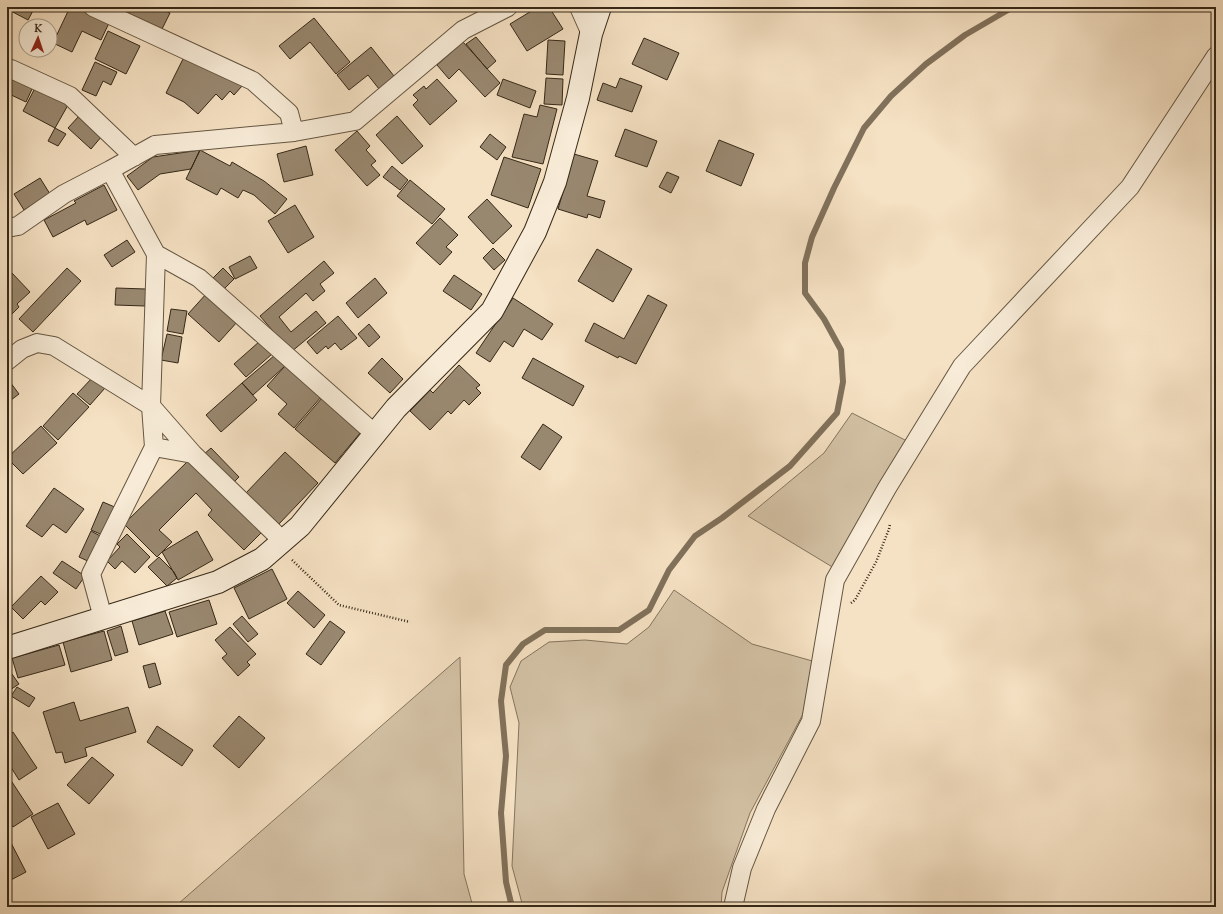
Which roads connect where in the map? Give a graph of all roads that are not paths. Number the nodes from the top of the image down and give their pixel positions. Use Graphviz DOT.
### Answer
graph roads {
  1 [pos="93,7"];
  2 [pos="579,7"];
  3 [pos="600,7"];
  4 [pos="500,8"];
  5 [pos="591,34"];
  6 [pos="1216,56"];
  7 [pos="11,69"];
  8 [pos="294,132"];
  9 [pos="134,157"];
  10 [pos="110,170"];
  11 [pos="7,228"];
  12 [pos="156,254"];
  13 [pos="7,361"];
  14 [pos="151,406"];
  15 [pos="375,434"];
  16 [pos="154,447"];
  17 [pos="193,454"];
  18 [pos="280,543"];
  19 [pos="103,618"];
  20 [pos="7,648"];
  21 [pos="733,907"];
  1 -- 8 [label="street"];
  2 -- 5 [label="street"];
  3 -- 5 [label="street"];
  4 -- 8 [label="street"];
  5 -- 15 [label="street"];
  6 -- 21 [label="street"];
  7 -- 9 [label="street"];
  8 -- 9 [label="street"];
  9 -- 10 [label="street"];
  10 -- 11 [label="street"];
  10 -- 12 [label="street"];
  12 -- 14 [label="street"];
  12 -- 15 [label="street"];
  13 -- 14 [label="street"];
  14 -- 16 [label="street"];
  14 -- 17 [label="street"];
  15 -- 18 [label="street"];
  16 -- 17 [label="street"];
  16 -- 19 [label="street"];
  17 -- 18 [label="street"];
  18 -- 19 [label="street"];
  19 -- 20 [label="street"];
}
